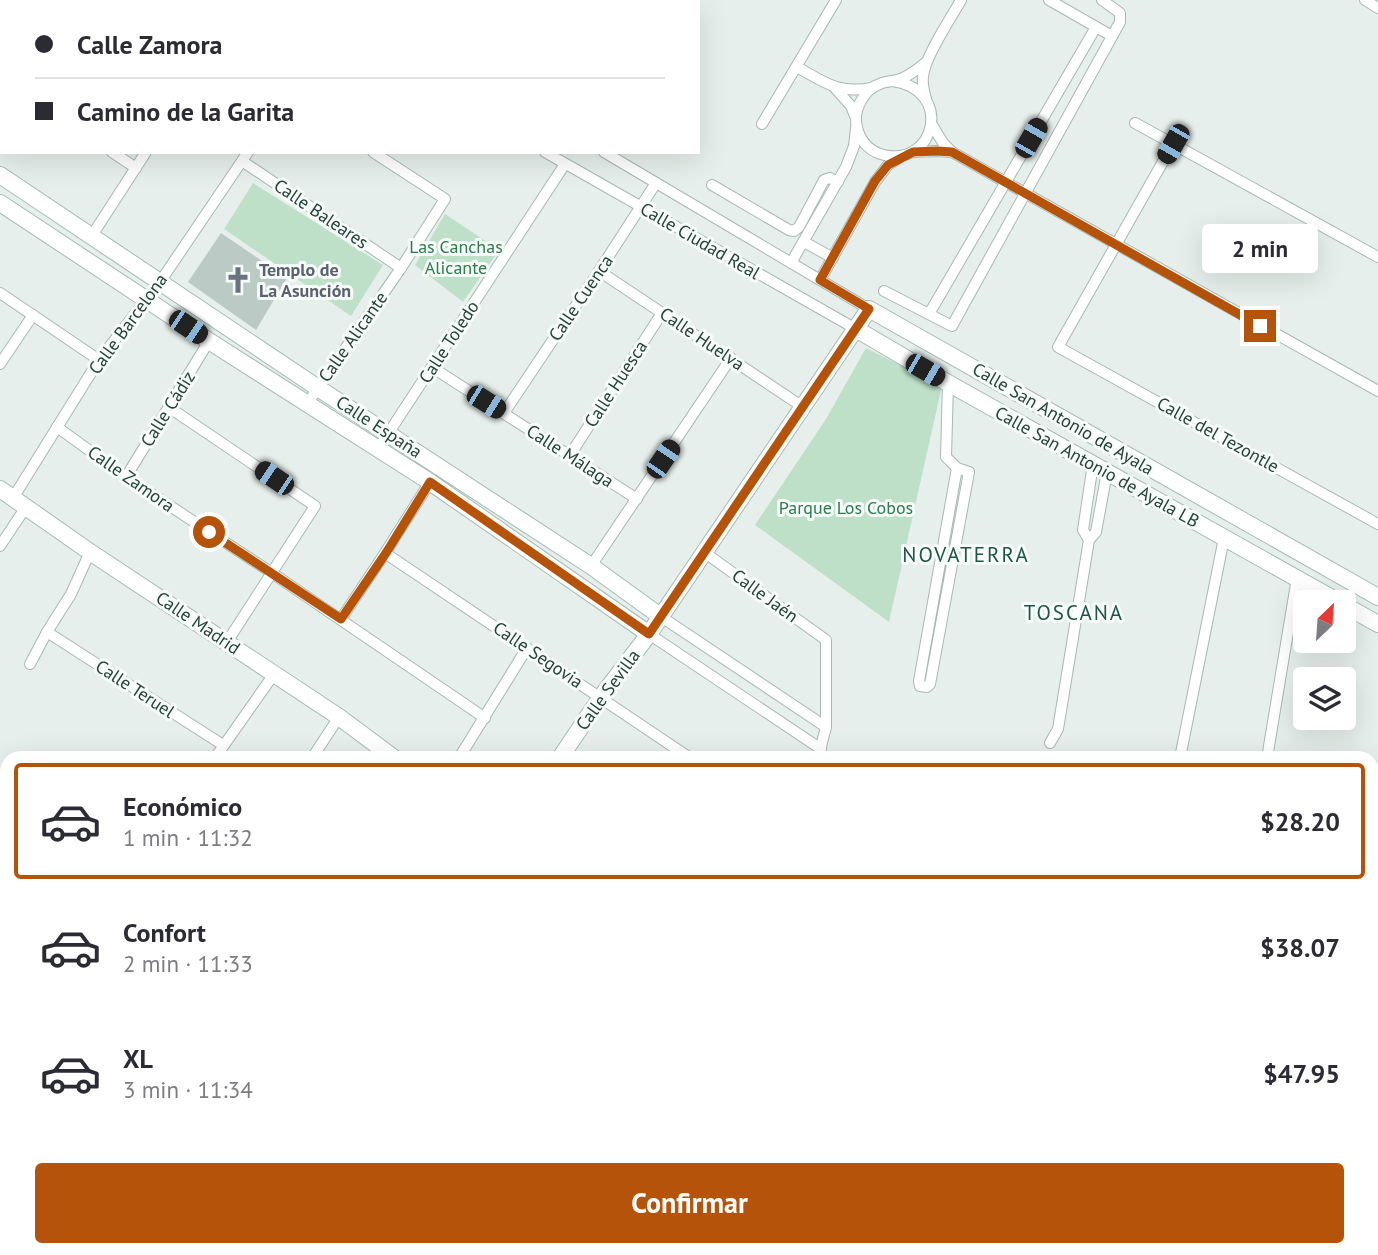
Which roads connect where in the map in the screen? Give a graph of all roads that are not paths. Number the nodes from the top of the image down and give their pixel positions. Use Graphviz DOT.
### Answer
graph roads {
  1 [pos="836,0"];
  2 [pos="961,0"];
  3 [pos="1049,0"];
  4 [pos="1102,0"];
  5 [pos="1365,0"];
  6 [pos="1378,8"];
  7 [pos="1096,27"];
  8 [pos="1112,36"];
  9 [pos="925,64"];
  10 [pos="797,67"];
  11 [pos="892,81"];
  12 [pos="835,88"];
  13 [pos="872,88"];
  14 [pos="927,102"];
  15 [pos="856,121"];
  16 [pos="931,123"];
  17 [pos="1135,123"];
  18 [pos="762,124"];
  19 [pos="1173,144"];
  20 [pos="952,152"];
  21 [pos="115,154"];
  22 [pos="145,154"];
  23 [pos="376,154"];
  24 [pos="548,154"];
  25 [pos="607,154"];
  26 [pos="909,154"];
  27 [pos="245,157"];
  28 [pos="565,164"];
  29 [pos="136,168"];
  30 [pos="0,175"];
  31 [pos="838,182"];
  32 [pos="1005,182"];
  33 [pos="656,183"];
  34 [pos="712,186"];
  35 [pos="1026,194"];
  36 [pos="0,203"];
  37 [pos="640,207"];
  38 [pos="91,237"];
  39 [pos="804,242"];
  40 [pos="1116,244"];
  41 [pos="1378,257"];
  42 [pos="833,258"];
  43 [pos="791,263"];
  44 [pos="401,268"];
  45 [pos="599,271"];
  46 [pos="820,280"];
  47 [pos="160,282"];
  48 [pos="884,291"];
  49 [pos="0,293"];
  50 [pos="145,299"];
  51 [pos="869,309"];
  52 [pos="662,313"];
  53 [pos="33,314"];
  54 [pos="929,314"];
  55 [pos="856,330"];
  56 [pos="209,341"];
  57 [pos="731,358"];
  58 [pos="99,360"];
  59 [pos="0,364"];
  60 [pos="433,368"];
  61 [pos="948,383"];
  62 [pos="318,388"];
  63 [pos="1378,391"];
  64 [pos="307,404"];
  65 [pos="803,407"];
  66 [pos="170,408"];
  67 [pos="504,413"];
  68 [pos="1076,426"];
  69 [pos="57,427"];
  70 [pos="388,433"];
  71 [pos="1063,447"];
  72 [pos="378,449"];
  73 [pos="570,455"];
  74 [pos="957,468"];
  75 [pos="1100,468"];
  76 [pos="126,477"];
  77 [pos="430,482"];
  78 [pos="13,498"];
  79 [pos="636,499"];
  80 [pos="1378,524"];
  81 [pos="944,534"];
  82 [pos="957,538"];
  83 [pos="1224,538"];
  84 [pos="1089,540"];
  85 [pos="0,546"];
  86 [pos="90,552"];
  87 [pos="704,552"];
  88 [pos="386,553"];
  89 [pos="591,566"];
  90 [pos="272,573"];
  91 [pos="1297,578"];
  92 [pos="1361,587"];
  93 [pos="1318,590"];
  94 [pos="1356,592"];
  95 [pos="940,597"];
  96 [pos="1378,597"];
  97 [pos="1356,612"];
  98 [pos="660,616"];
  99 [pos="341,619"];
  100 [pos="1378,624"];
  101 [pos="47,632"];
  102 [pos="649,634"];
  103 [pos="227,642"];
  104 [pos="527,648"];
  105 [pos="30,664"];
  106 [pos="274,674"];
  107 [pos="601,697"];
  108 [pos="339,717"];
  109 [pos="485,718"];
  110 [pos="826,727"];
  111 [pos="1050,743"];
  112 [pos="223,746"];
  113 [pos="220,751"];
  114 [pos="317,751"];
  115 [pos="385,751"];
  116 [pos="464,751"];
  117 [pos="565,751"];
  118 [pos="680,751"];
  119 [pos="816,751"];
  120 [pos="820,751"];
  121 [pos="1181,751"];
  122 [pos="1268,751"];
  1 -- 10 [label="street"];
  2 -- 9 [label="street"];
  3 -- 7 [label="street"];
  4 -- 8 [label="street"];
  5 -- 6 [label="street"];
  7 -- 8 [label="street"];
  7 -- 32 [label="street"];
  8 -- 35 [label="street"];
  9 -- 11 [label="street"];
  9 -- 14 [label="street"];
  10 -- 12 [label="street"];
  10 -- 18 [label="street"];
  11 -- 13 [label="street"];
  11 -- 14 [label="street"];
  12 -- 13 [label="street"];
  12 -- 15 [label="street"];
  13 -- 15 [label="street"];
  14 -- 16 [label="street"];
  15 -- 26 [label="street"];
  15 -- 31 [label="street"];
  16 -- 20 [label="street"];
  16 -- 26 [label="street"];
  17 -- 19 [label="street"];
  19 -- 40 [label="street"];
  19 -- 41 [label="street"];
  20 -- 26 [label="street"];
  20 -- 32 [label="street"];
  21 -- 29 [label="street"];
  22 -- 29 [label="street"];
  23 -- 44 [label="street, Calle Alicante"];
  24 -- 28 [label="street, Calle Ciudad Real"];
  25 -- 33 [label="street, Calle San Antonio de Ayala"];
  26 -- 42 [label="street"];
  27 -- 44 [label="street, Calle Baleares"];
  27 -- 47 [label="street, Calle Barcelona"];
  28 -- 37 [label="street, Calle Ciudad Real"];
  28 -- 60 [label="street, Calle Toledo"];
  29 -- 38 [label="street"];
  30 -- 38 [label="street, Calle España"];
  31 -- 34 [label="street"];
  31 -- 39 [label="street"];
  32 -- 35 [label="street"];
  32 -- 54 [label="street"];
  33 -- 37 [label="street, Calle Cuenca"];
  33 -- 43 [label="street, Calle San Antonio de Ayala"];
  35 -- 40 [label="street"];
  35 -- 54 [label="street"];
  36 -- 50 [label="street, Calle España"];
  37 -- 45 [label="street, Calle Cuenca"];
  37 -- 55 [label="street, Calle Ciudad Real"];
  38 -- 47 [label="street, Calle España"];
  39 -- 42 [label="street"];
  39 -- 43 [label="street"];
  40 -- 63 [label="street"];
  40 -- 80 [label="street, Calle del Tezontle"];
  42 -- 46 [label="street"];
  43 -- 46 [label="street, Calle San Antonio de Ayala"];
  44 -- 62 [label="street, Calle Alicante"];
  45 -- 52 [label="street, Calle Huelva"];
  45 -- 67 [label="street, Calle Cuenca"];
  46 -- 51 [label="street, Calle San Antonio de Ayala"];
  47 -- 50 [label="street, Calle Barcelona"];
  47 -- 62 [label="street, Calle España"];
  48 -- 54 [label="street"];
  49 -- 53 [label="street"];
  50 -- 56 [label="street, Calle España"];
  50 -- 58 [label="street, Calle Barcelona"];
  51 -- 55 [label="street, Calle Sevilla"];
  51 -- 68 [label="street, Calle San Antonio de Ayala"];
  52 -- 57 [label="street, Calle Huelva"];
  52 -- 73 [label="street, Calle Huesca"];
  53 -- 58 [label="street"];
  53 -- 59 [label="street"];
  55 -- 61 [label="street, Calle San Antonio de Ayala LB"];
  55 -- 65 [label="street, Calle Sevilla"];
  56 -- 64 [label="street, Calle España"];
  56 -- 66 [label="street, Calle Cádiz"];
  57 -- 65 [label="street, Calle Huelva"];
  57 -- 79 [label="street"];
  58 -- 69 [label="street, Calle Barcelona"];
  60 -- 67 [label="street, Calle Málaga"];
  60 -- 70 [label="street, Calle Toledo"];
  61 -- 71 [label="street, Calle San Antonio de Ayala LB"];
  61 -- 74 [label="street"];
  62 -- 64 [label="street, Calle Alicante"];
  62 -- 70 [label="street, Calle España"];
  64 -- 72 [label="street, Calle España"];
  65 -- 87 [label="street, Calle Sevilla"];
  66 -- 76 [label="street, Calle Cádiz"];
  66 -- 90 [label="street"];
  67 -- 73 [label="street, Calle Málaga"];
  68 -- 71 [label="street"];
  68 -- 92 [label="street, Calle San Antonio de Ayala"];
  69 -- 76 [label="street, Calle Zamora"];
  69 -- 78 [label="street, Calle Barcelona"];
  70 -- 72 [label="street, Calle Toledo"];
  70 -- 89 [label="street, Calle España"];
  71 -- 75 [label="street, Calle San Antonio de Ayala LB"];
  72 -- 77 [label="street, Calle España"];
  73 -- 79 [label="street, Calle Málaga"];
  74 -- 81 [label="street"];
  74 -- 82 [label="street"];
  75 -- 83 [label="street, Calle San Antonio de Ayala LB"];
  75 -- 84 [label="street"];
  75 -- 84 [label="street"];
  76 -- 90 [label="street, Calle Zamora"];
  77 -- 88 [label="street"];
  77 -- 102 [label="street, Calle España"];
  78 -- 85 [label="street, Calle Barcelona"];
  78 -- 86 [label="street, Calle Madrid"];
  79 -- 89 [label="street"];
  81 -- 82 [label="street"];
  81 -- 95 [label="street"];
  82 -- 95 [label="street"];
  83 -- 91 [label="street, Calle San Antonio de Ayala LB"];
  83 -- 121 [label="street"];
  84 -- 111 [label="street"];
  86 -- 101 [label="street"];
  86 -- 103 [label="street, Calle Madrid"];
  87 -- 98 [label="street, Calle Sevilla"];
  87 -- 110 [label="street, Calle Jaén"];
  88 -- 99 [label="street"];
  88 -- 104 [label="street, Calle Segovia"];
  89 -- 98 [label="street, Calle España"];
  90 -- 99 [label="street, Calle Zamora"];
  90 -- 103 [label="street"];
  91 -- 93 [label="street, Calle San Antonio de Ayala LB"];
  91 -- 122 [label="street"];
  92 -- 94 [label="street"];
  92 -- 96 [label="street, Calle San Antonio de Ayala"];
  95 -- 95 [label="street"];
  97 -- 100 [label="street, Calle San Antonio de Ayala LB"];
  98 -- 102 [label="street, Calle Sevilla"];
  98 -- 110 [label="street, Calle España"];
  99 -- 109 [label="street, Calle Zamora"];
  101 -- 105 [label="street"];
  101 -- 112 [label="street, Calle Teruel"];
  102 -- 107 [label="street, Calle Sevilla"];
  102 -- 119 [label="street, Calle España"];
  103 -- 106 [label="street, Calle Madrid"];
  104 -- 107 [label="street, Calle Segovia"];
  104 -- 109 [label="street"];
  106 -- 108 [label="street, Calle Madrid"];
  106 -- 112 [label="street"];
  107 -- 117 [label="street, Calle Sevilla"];
  107 -- 118 [label="street, Calle Segovia"];
  108 -- 114 [label="street"];
  108 -- 115 [label="street, Calle Madrid"];
  109 -- 116 [label="street"];
  110 -- 120 [label="street"];
  112 -- 113 [label="street"];
}
